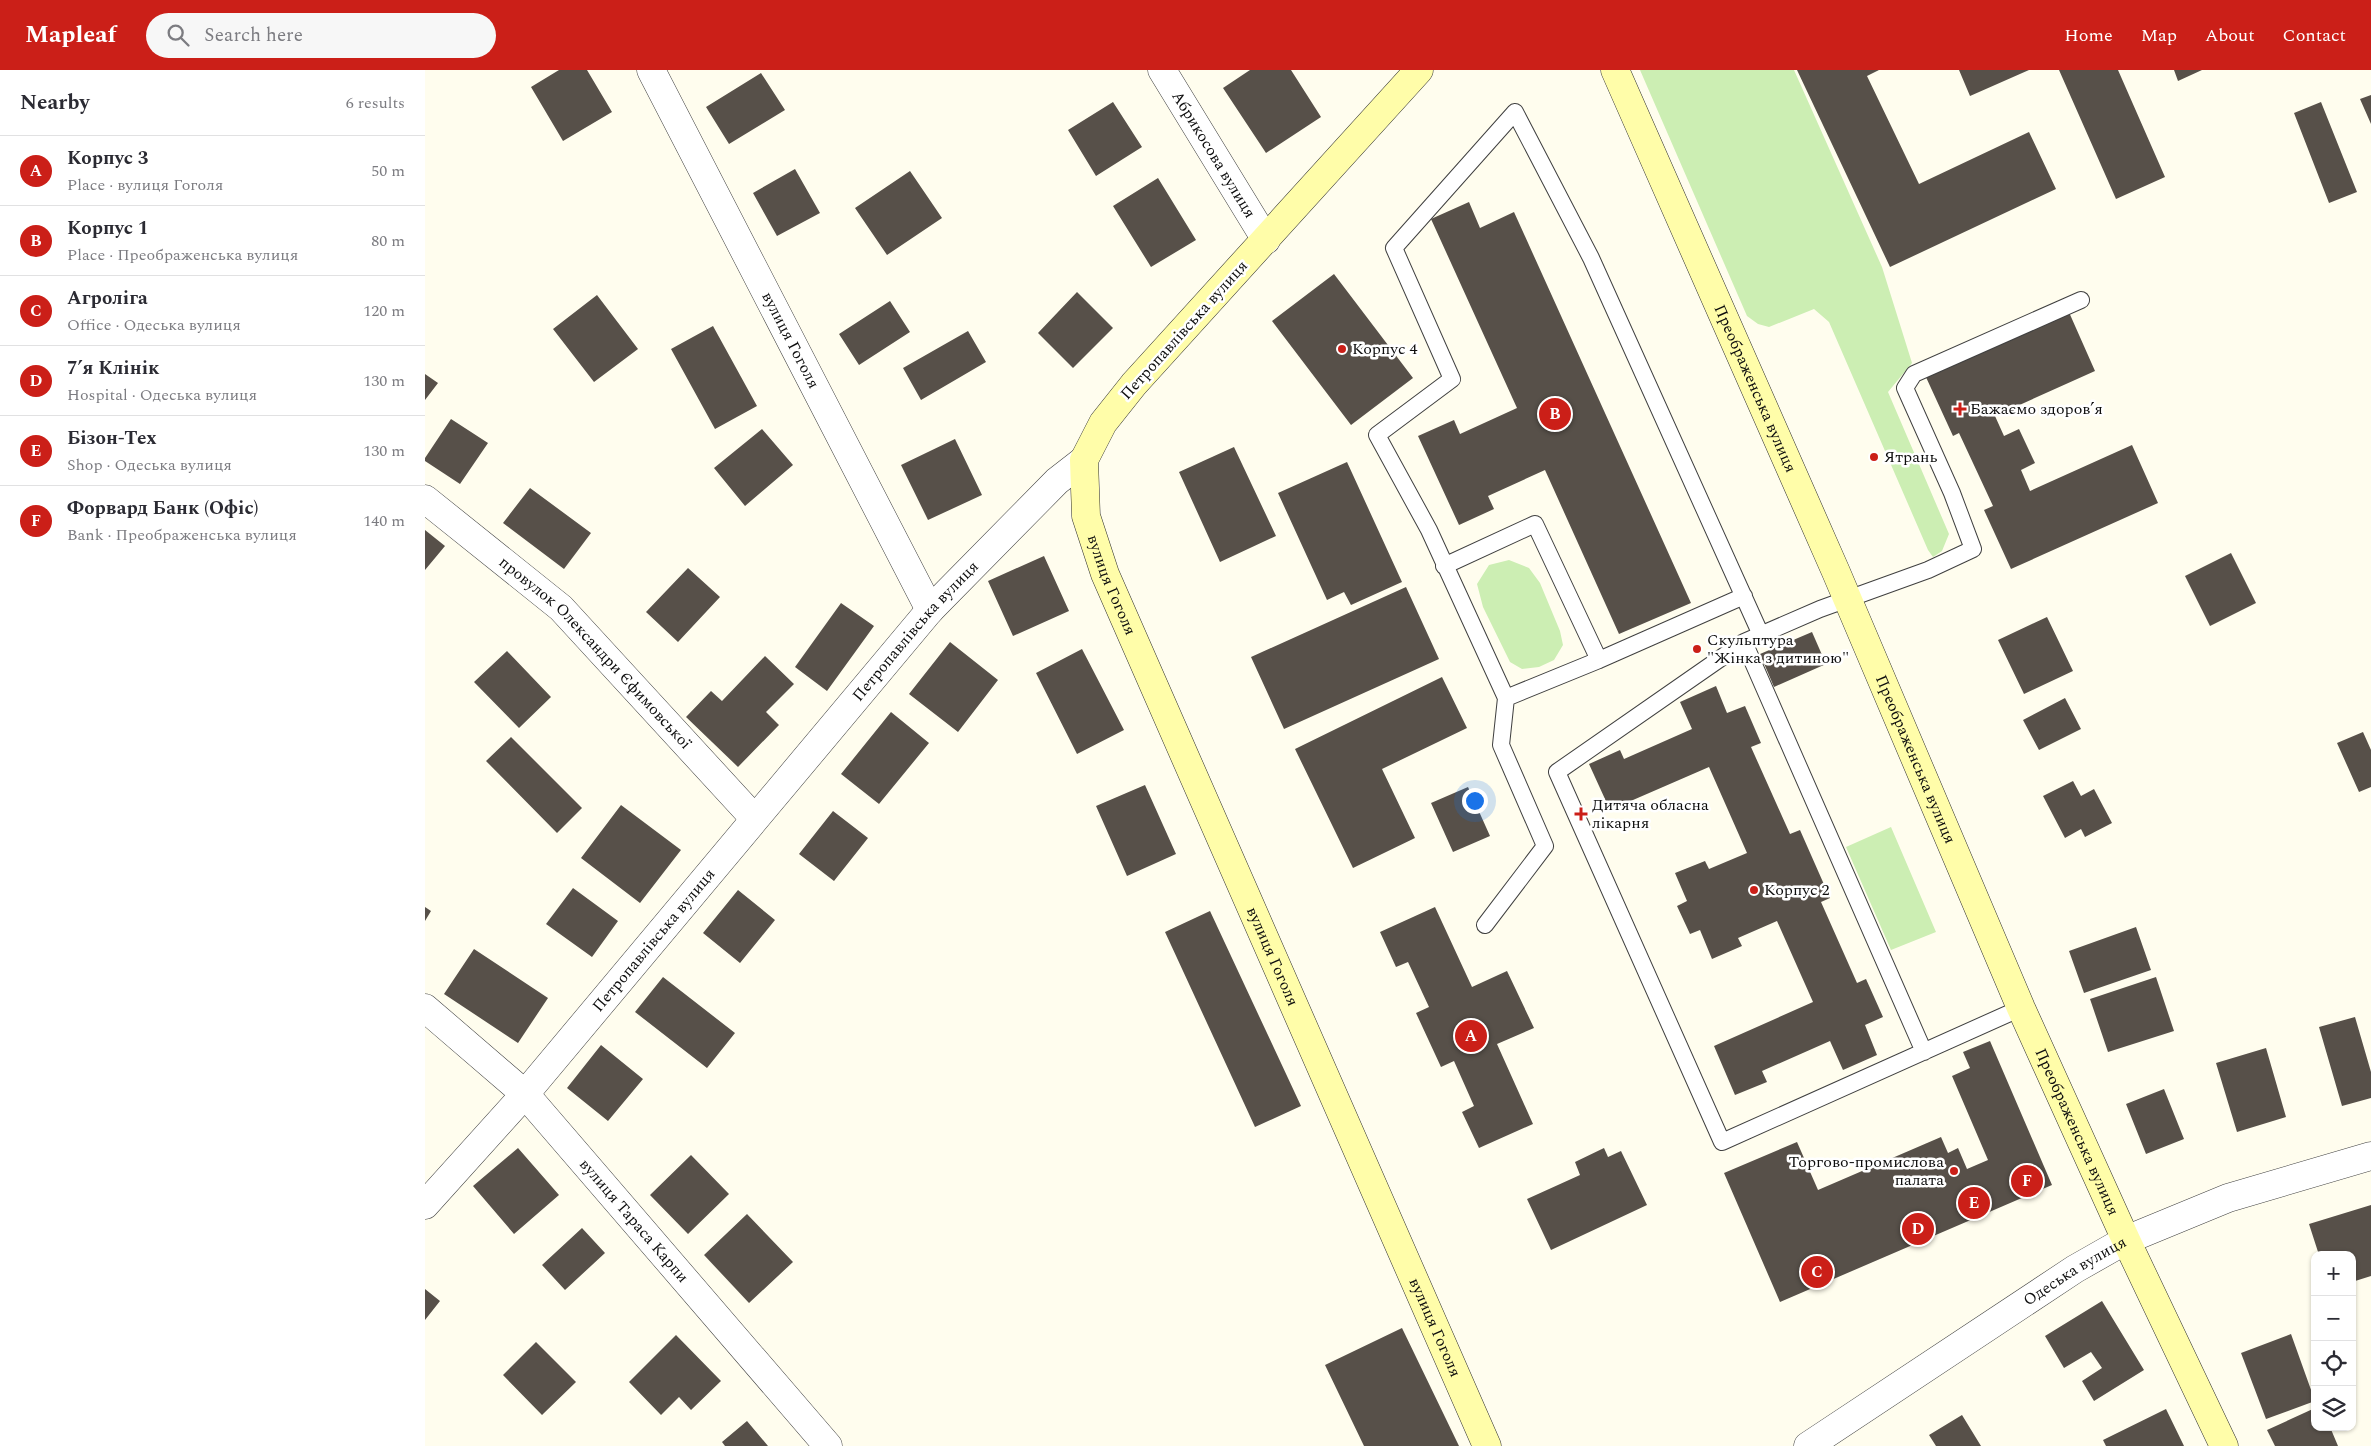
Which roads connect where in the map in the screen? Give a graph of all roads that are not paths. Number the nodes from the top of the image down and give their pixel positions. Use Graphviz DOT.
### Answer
graph roads {
  1 [pos="651,70"];
  2 [pos="1162,70"];
  3 [pos="1419,70"];
  4 [pos="1615,70"];
  5 [pos="1265,240"];
  6 [pos="2081,300"];
  7 [pos="1084,460"];
  8 [pos="425,499"];
  9 [pos="1444,566"];
  10 [pos="1744,596"];
  11 [pos="1848,599"];
  12 [pos="931,610"];
  13 [pos="1761,635"];
  14 [pos="1744,642"];
  15 [pos="1599,660"];
  16 [pos="1506,698"];
  17 [pos="754,818"];
  18 [pos="1485,925"];
  19 [pos="425,1008"];
  20 [pos="2021,1008"];
  21 [pos="1924,1052"];
  22 [pos="525,1094"];
  23 [pos="2371,1156"];
  24 [pos="425,1205"];
  25 [pos="2126,1240"];
  26 [pos="828,1446"];
  27 [pos="1487,1446"];
  28 [pos="1808,1446"];
  29 [pos="2224,1446"];
  1 -- 12 [label="street, вулиця Гоголя"];
  2 -- 5 [label="street, Абрикосова вулиця"];
  3 -- 5 [label="main road, Петропавлівська вулиця"];
  4 -- 11 [label="main road, Преображенська вулиця"];
  5 -- 7 [label="main road, Петропавлівська вулиця"];
  6 -- 11 [label="lane"];
  7 -- 12 [label="street, Петропавлівська вулиця"];
  7 -- 27 [label="main road, вулиця Гоголя"];
  8 -- 17 [label="street, провулок Олександри Єфимовської"];
  9 -- 10 [label="lane"];
  9 -- 15 [label="lane"];
  9 -- 16 [label="lane"];
  10 -- 13 [label="lane"];
  10 -- 15 [label="lane"];
  11 -- 13 [label="lane"];
  11 -- 20 [label="main road, Преображенська вулиця"];
  12 -- 17 [label="street, Петропавлівська вулиця"];
  13 -- 14 [label="lane"];
  14 -- 21 [label="lane"];
  14 -- 21 [label="lane"];
  15 -- 16 [label="lane"];
  16 -- 18 [label="lane"];
  17 -- 22 [label="street, Петропавлівська вулиця"];
  19 -- 22 [label="street, вулиця Тараса Карпи"];
  20 -- 21 [label="lane"];
  20 -- 25 [label="main road, Преображенська вулиця"];
  22 -- 24 [label="street, Петропавлівська вулиця"];
  22 -- 26 [label="street, вулиця Тараса Карпи"];
  23 -- 25 [label="street, Одеська вулиця"];
  25 -- 28 [label="street, Одеська вулиця"];
  25 -- 29 [label="main road, Преображенська вулиця"];
}
